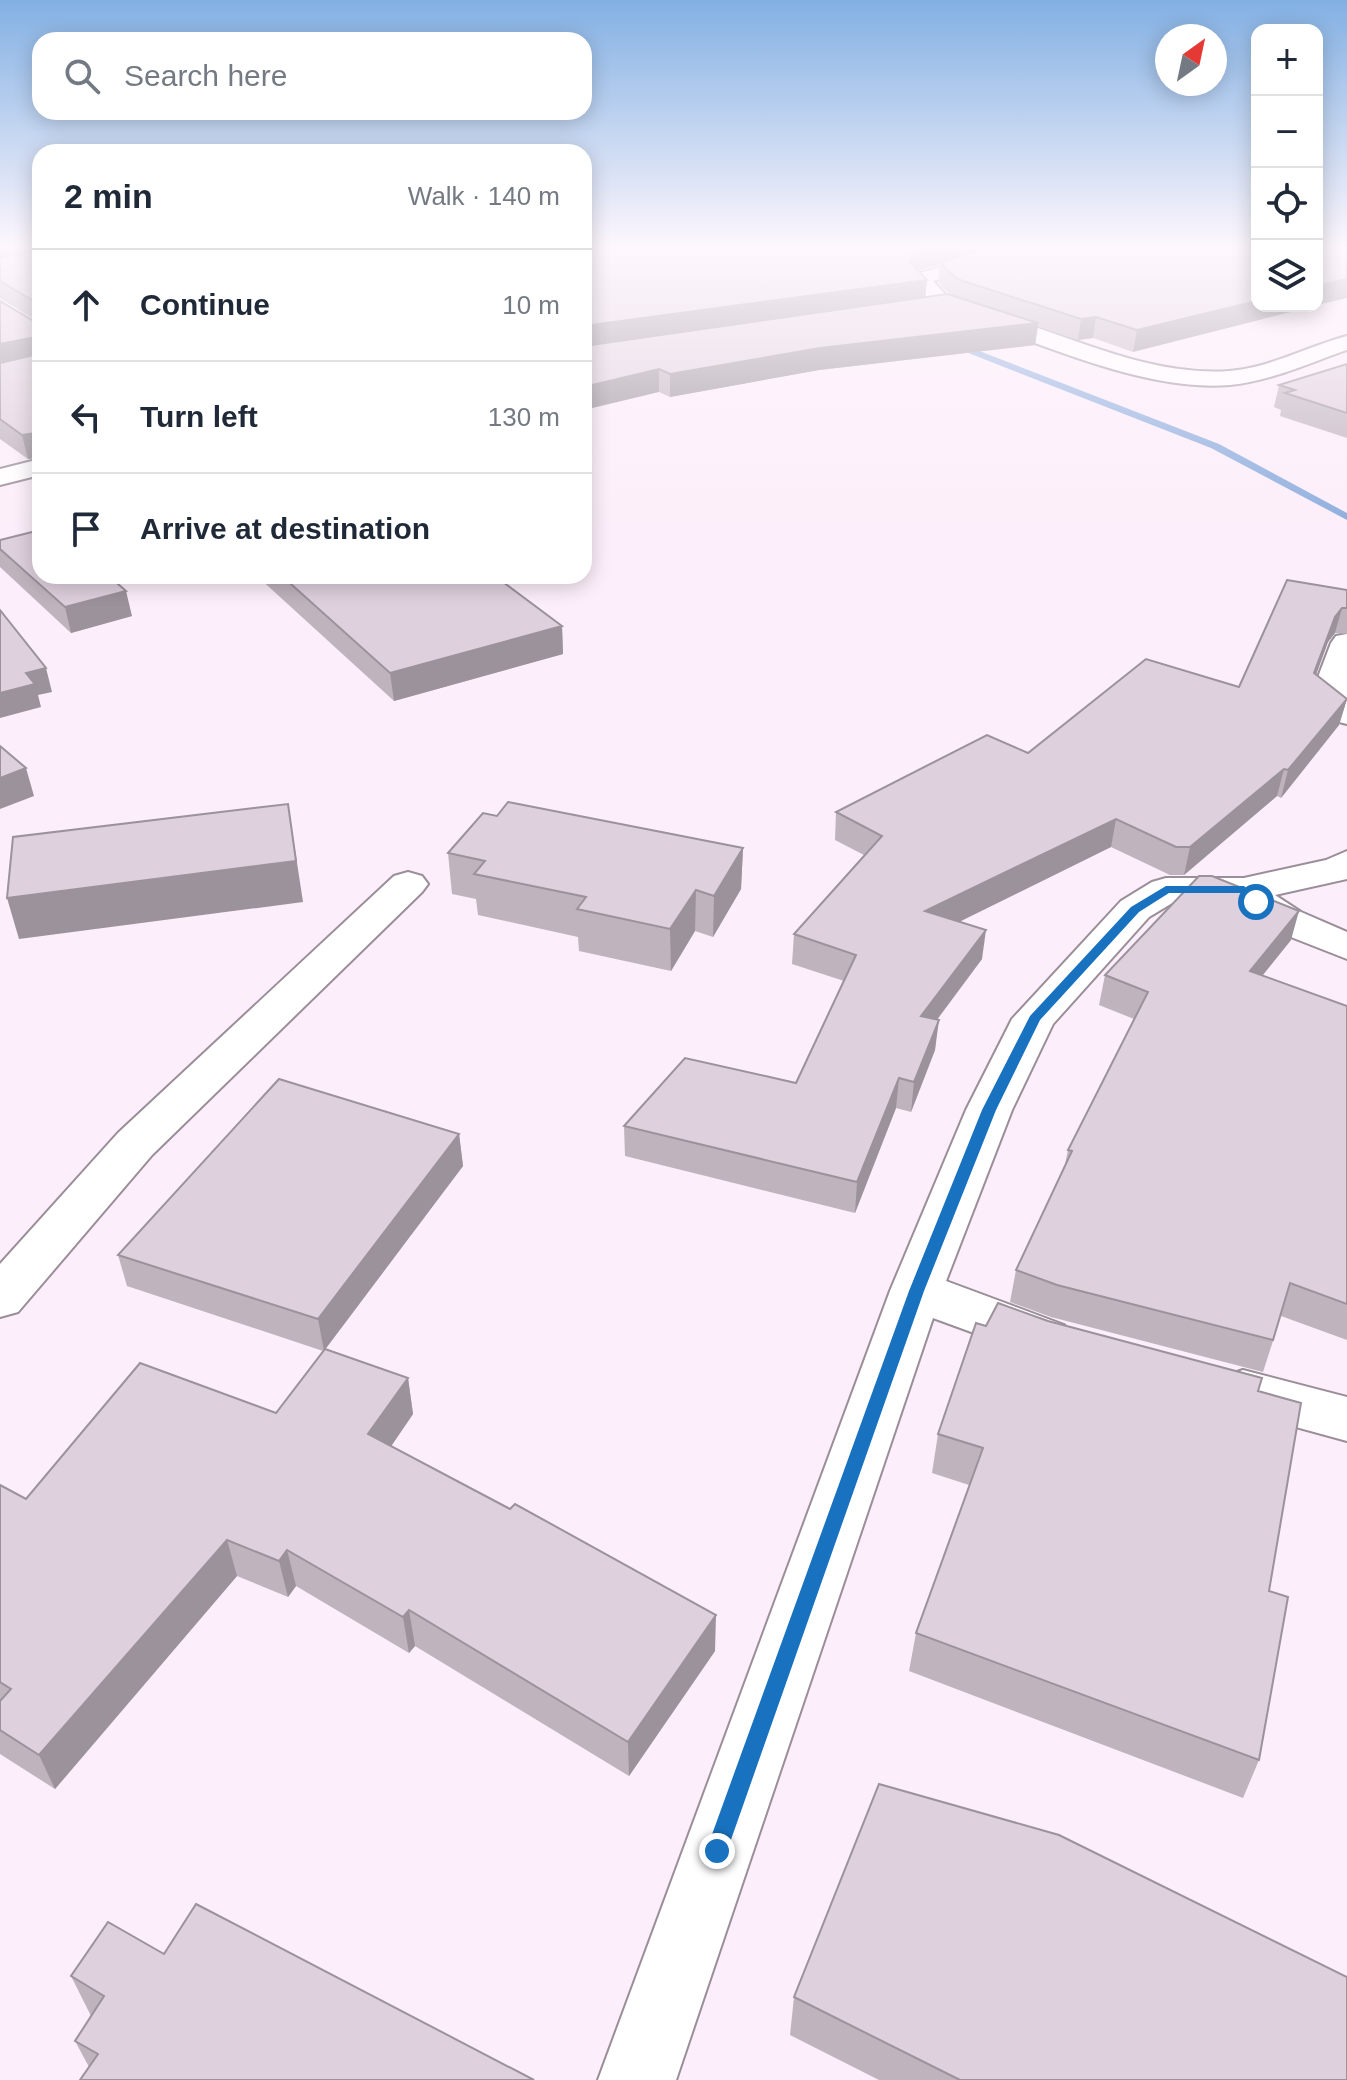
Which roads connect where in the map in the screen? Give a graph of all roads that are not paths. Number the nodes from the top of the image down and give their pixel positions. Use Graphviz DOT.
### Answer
graph roads {
  1 [pos="1059,342"];
  2 [pos="1347,343"];
  3 [pos="32,469"];
  4 [pos="0,477"];
  5 [pos="1347,643"];
  6 [pos="1347,714"];
  7 [pos="1347,863"];
  8 [pos="408,884"];
  9 [pos="1244,890"];
  10 [pos="1347,947"];
  11 [pos="916,1291"];
  12 [pos="0,1298"];
  13 [pos="1087,1350"];
  14 [pos="1194,1378"];
  15 [pos="1347,1419"];
  16 [pos="637,2080"];
  1 -- 2 [label="street"];
  3 -- 4 [label="street"];
  5 -- 6 [label="street"];
  7 -- 9 [label="street"];
  8 -- 12 [label="street"];
  9 -- 10 [label="street"];
  9 -- 11 [label="street"];
  11 -- 13 [label="street"];
  11 -- 16 [label="street"];
  14 -- 15 [label="street"];
}
